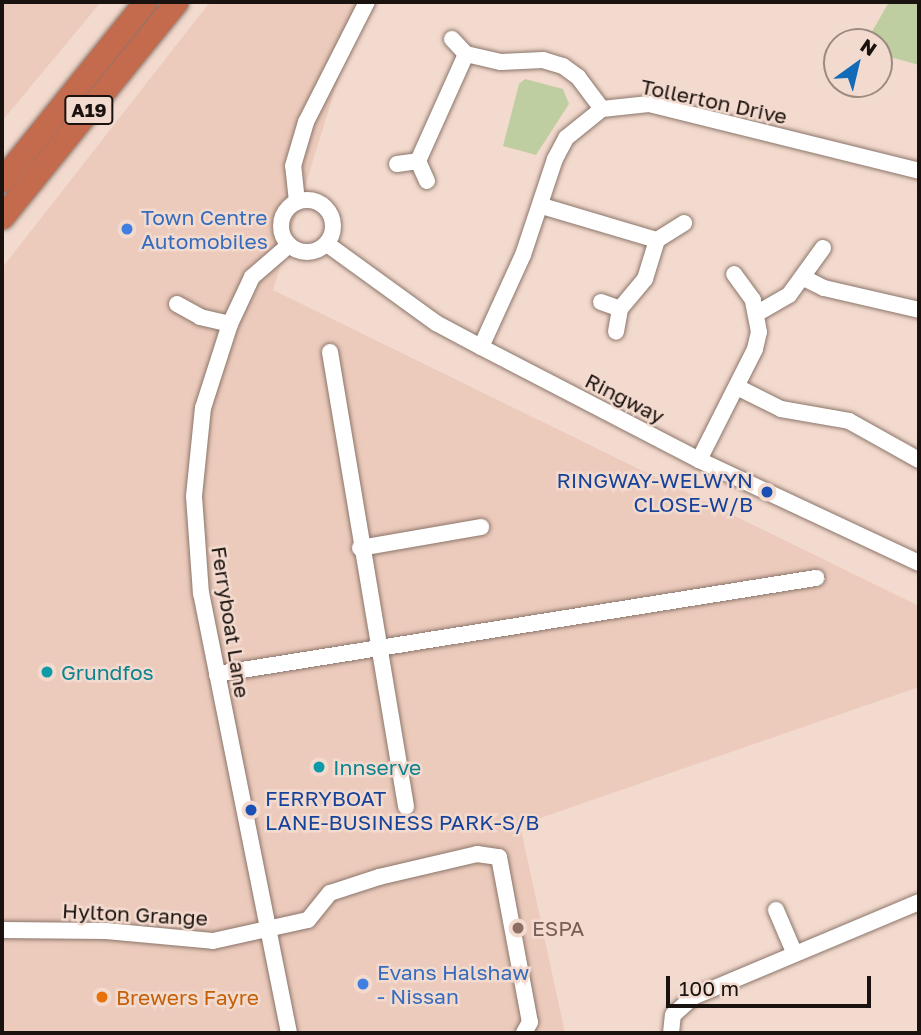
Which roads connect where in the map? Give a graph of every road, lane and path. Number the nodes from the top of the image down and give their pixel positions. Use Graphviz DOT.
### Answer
graph roads {
  1 [pos="145,2"];
  2 [pos="176,2"];
  3 [pos="367,2"];
  4 [pos="452,39"];
  5 [pos="466,54"];
  6 [pos="602,109"];
  7 [pos="418,161"];
  8 [pos="397,164"];
  9 [pos="919,171"];
  10 [pos="2,180"];
  11 [pos="427,181"];
  12 [pos="297,202"];
  13 [pos="542,206"];
  14 [pos="2,217"];
  15 [pos="684,223"];
  16 [pos="657,240"];
  17 [pos="289,244"];
  18 [pos="327,244"];
  19 [pos="823,248"];
  20 [pos="734,274"];
  21 [pos="804,278"];
  22 [pos="601,302"];
  23 [pos="177,304"];
  24 [pos="620,309"];
  25 [pos="919,310"];
  26 [pos="757,314"];
  27 [pos="230,324"];
  28 [pos="616,332"];
  29 [pos="481,347"];
  30 [pos="330,352"];
  31 [pos="737,387"];
  32 [pos="699,460"];
  33 [pos="919,460"];
  34 [pos="481,527"];
  35 [pos="360,548"];
  36 [pos="919,563"];
  37 [pos="817,579"];
  38 [pos="379,645"];
  39 [pos="217,674"];
  40 [pos="406,807"];
  41 [pos="919,902"];
  42 [pos="776,910"];
  43 [pos="265,928"];
  44 [pos="2,930"];
  45 [pos="794,952"];
  46 [pos="286,1031"];
  47 [pos="524,1033"];
  48 [pos="671,1033"];
  1 -- 10 [label="highway, A19"];
  2 -- 14 [label="highway, A19"];
  3 -- 12 [label="street"];
  4 -- 5 [label="street"];
  5 -- 6 [label="street"];
  5 -- 7 [label="street"];
  6 -- 9 [label="street, Tollerton Drive"];
  6 -- 13 [label="street"];
  7 -- 8 [label="street"];
  7 -- 11 [label="street"];
  12 -- 17 [label="street"];
  12 -- 18 [label="street"];
  13 -- 16 [label="street"];
  13 -- 29 [label="street"];
  15 -- 16 [label="street"];
  16 -- 24 [label="street"];
  17 -- 18 [label="street"];
  17 -- 27 [label="street, Ferryboat Lane"];
  18 -- 29 [label="street, Ringway"];
  19 -- 21 [label="street"];
  20 -- 26 [label="street"];
  21 -- 25 [label="street"];
  21 -- 26 [label="street"];
  22 -- 24 [label="street"];
  23 -- 27 [label="street"];
  24 -- 28 [label="street"];
  26 -- 31 [label="street"];
  27 -- 39 [label="street, Ferryboat Lane"];
  29 -- 32 [label="street, Ringway"];
  30 -- 35 [label="street"];
  31 -- 32 [label="street"];
  31 -- 33 [label="street"];
  32 -- 36 [label="street, Ringway"];
  34 -- 35 [label="street"];
  35 -- 38 [label="street"];
  37 -- 38 [label="street"];
  38 -- 39 [label="street"];
  38 -- 40 [label="street"];
  39 -- 43 [label="street, Ferryboat Lane"];
  41 -- 45 [label="street"];
  42 -- 45 [label="street"];
  43 -- 44 [label="street, Hylton Grange"];
  43 -- 46 [label="street, Ferryboat Lane"];
  43 -- 47 [label="street, Hylton Grange"];
  45 -- 48 [label="street"];
}
